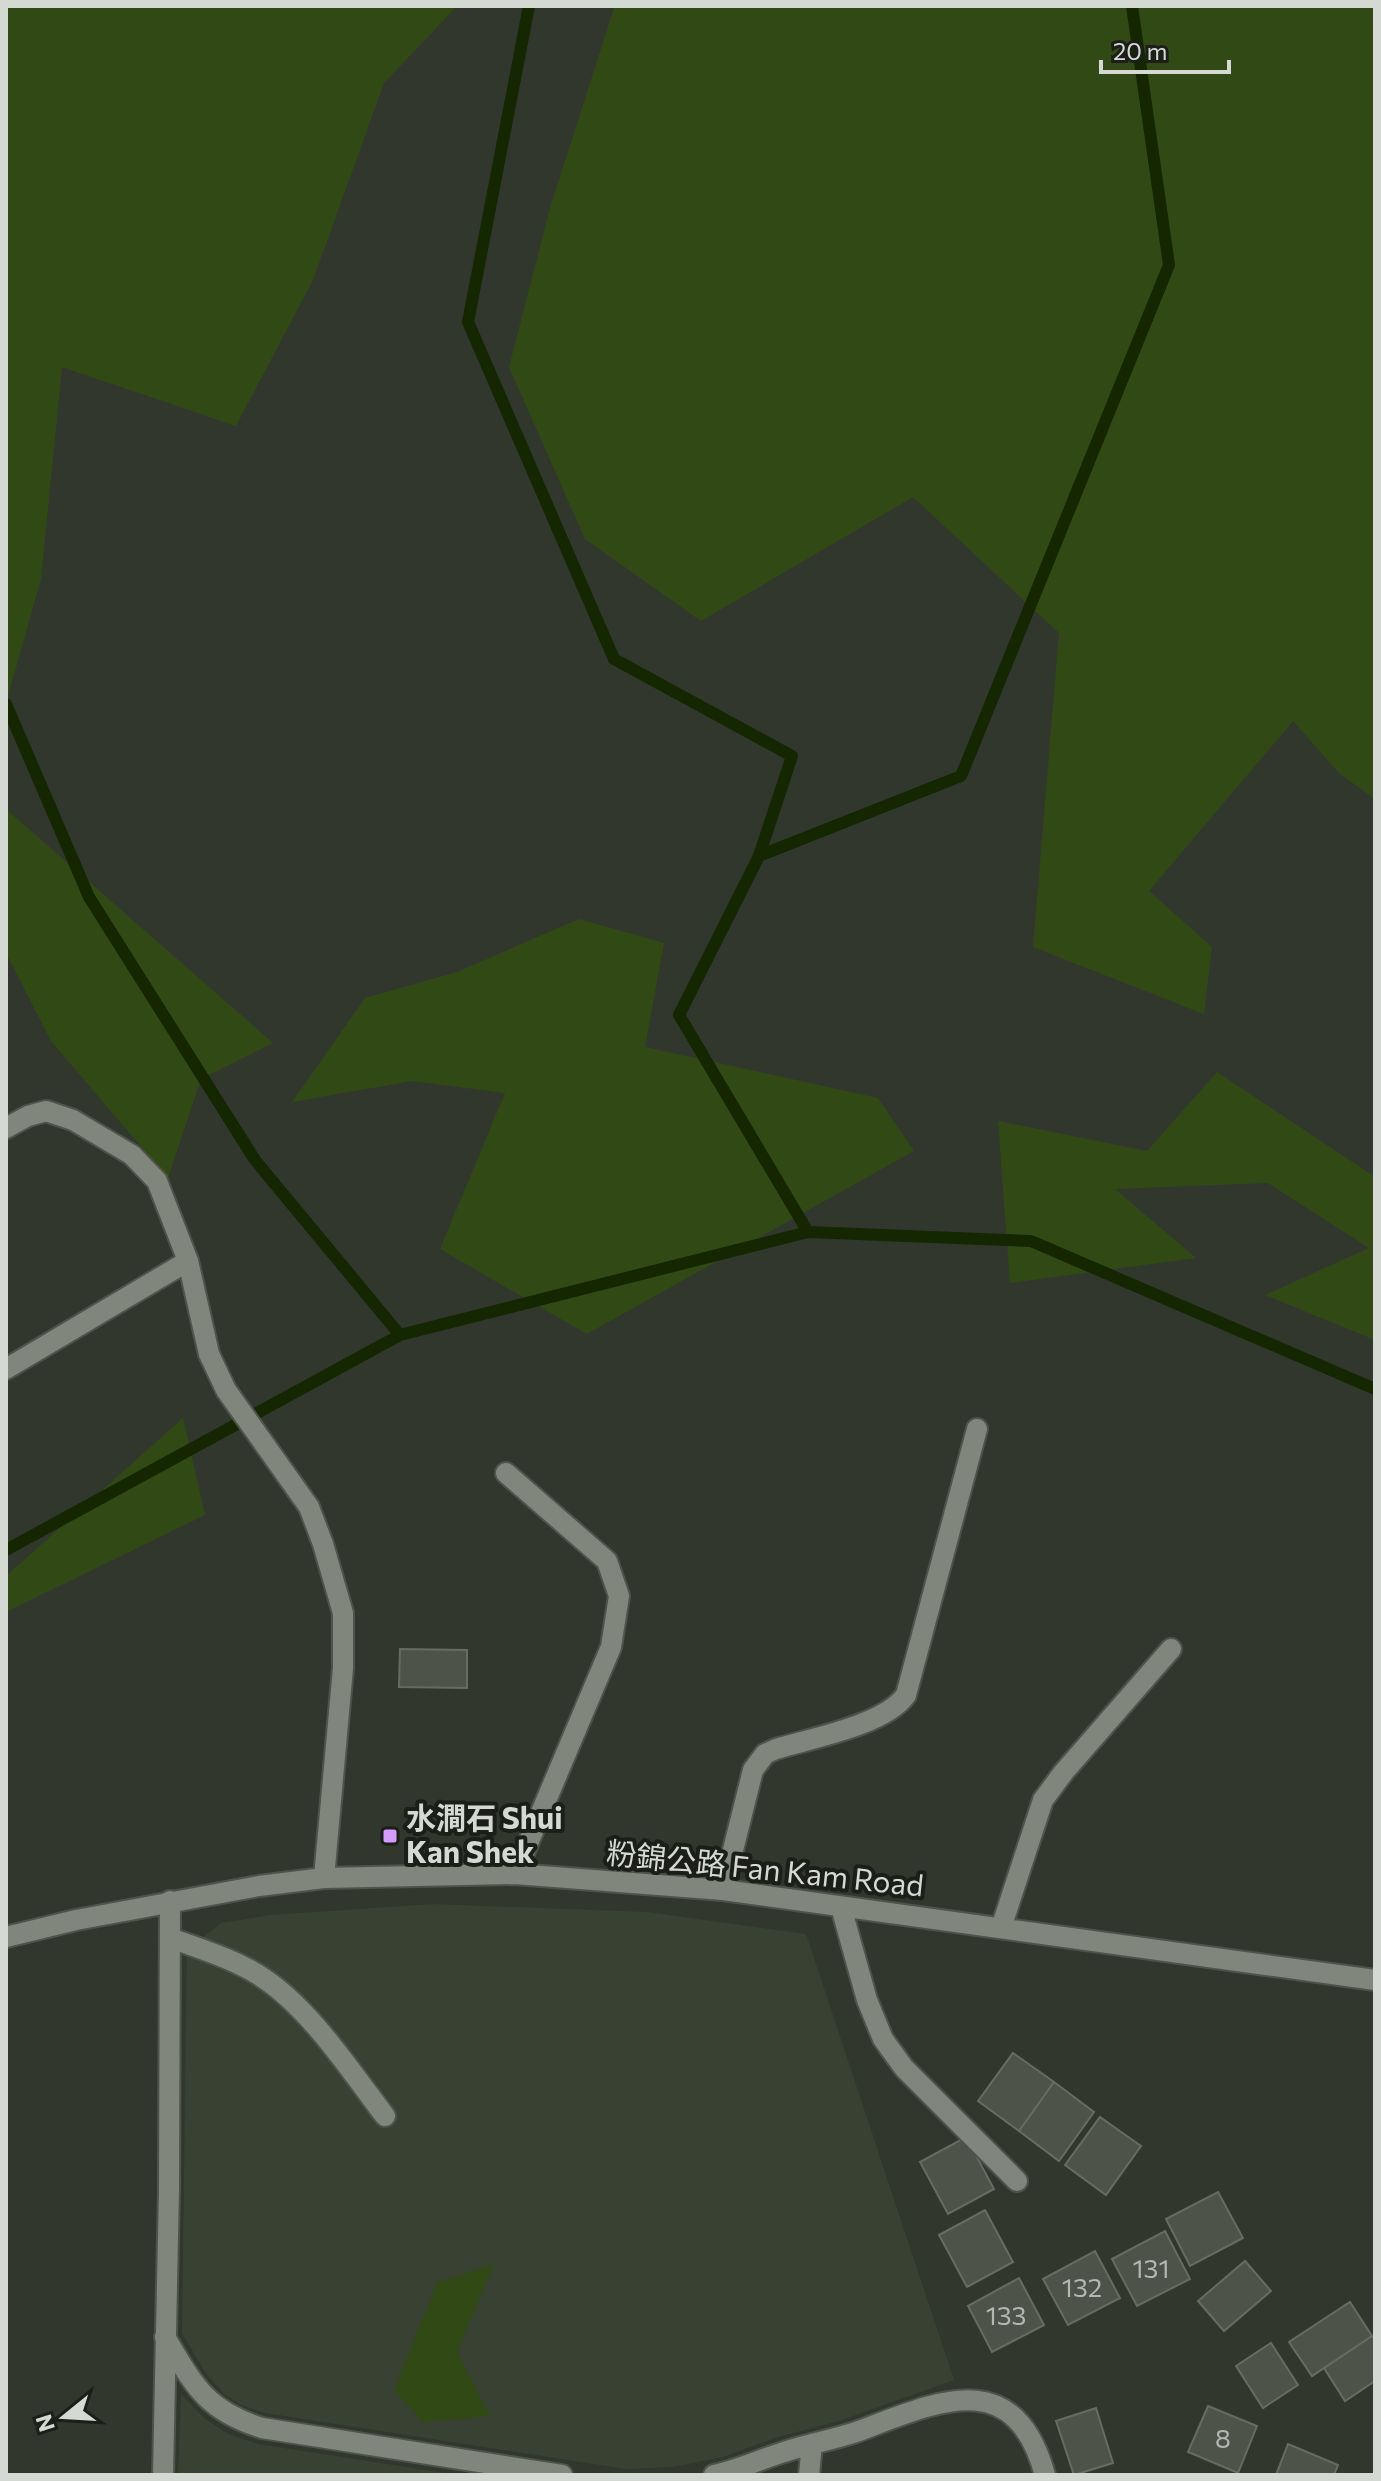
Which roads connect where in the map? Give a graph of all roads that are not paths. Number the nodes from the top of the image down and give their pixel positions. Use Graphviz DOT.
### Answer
graph roads {
  1 [pos="6,1128"];
  2 [pos="188,1261"];
  3 [pos="6,1369"];
  4 [pos="977,1429"];
  5 [pos="506,1473"];
  6 [pos="1171,1649"];
  7 [pos="515,1874"];
  8 [pos="324,1878"];
  9 [pos="723,1890"];
  10 [pos="170,1901"];
  11 [pos="841,1907"];
  12 [pos="1001,1928"];
  13 [pos="6,1937"];
  14 [pos="171,1938"];
  15 [pos="1375,1980"];
  16 [pos="385,2116"];
  17 [pos="1017,2181"];
  18 [pos="165,2337"];
  19 [pos="812,2444"];
  20 [pos="163,2475"];
  21 [pos="562,2475"];
  22 [pos="714,2475"];
  23 [pos="809,2475"];
  24 [pos="1045,2475"];
  1 -- 2 [label="street"];
  2 -- 3 [label="street"];
  2 -- 8 [label="street"];
  4 -- 9 [label="street"];
  5 -- 7 [label="street"];
  6 -- 12 [label="street"];
  7 -- 8 [label="street, 粉錦公路 Fan Kam Road"];
  7 -- 9 [label="street, 粉錦公路 Fan Kam Road"];
  8 -- 10 [label="street, 粉錦公路 Fan Kam Road"];
  9 -- 11 [label="street, 粉錦公路 Fan Kam Road"];
  10 -- 13 [label="street, 粉錦公路 Fan Kam Road"];
  10 -- 14 [label="street"];
  11 -- 12 [label="street, 粉錦公路 Fan Kam Road"];
  11 -- 17 [label="street"];
  12 -- 15 [label="street, 粉錦公路 Fan Kam Road"];
  14 -- 16 [label="street"];
  14 -- 18 [label="street"];
  18 -- 20 [label="street"];
  18 -- 21 [label="street"];
  19 -- 22 [label="street"];
  19 -- 23 [label="street"];
  19 -- 24 [label="street"];
}
